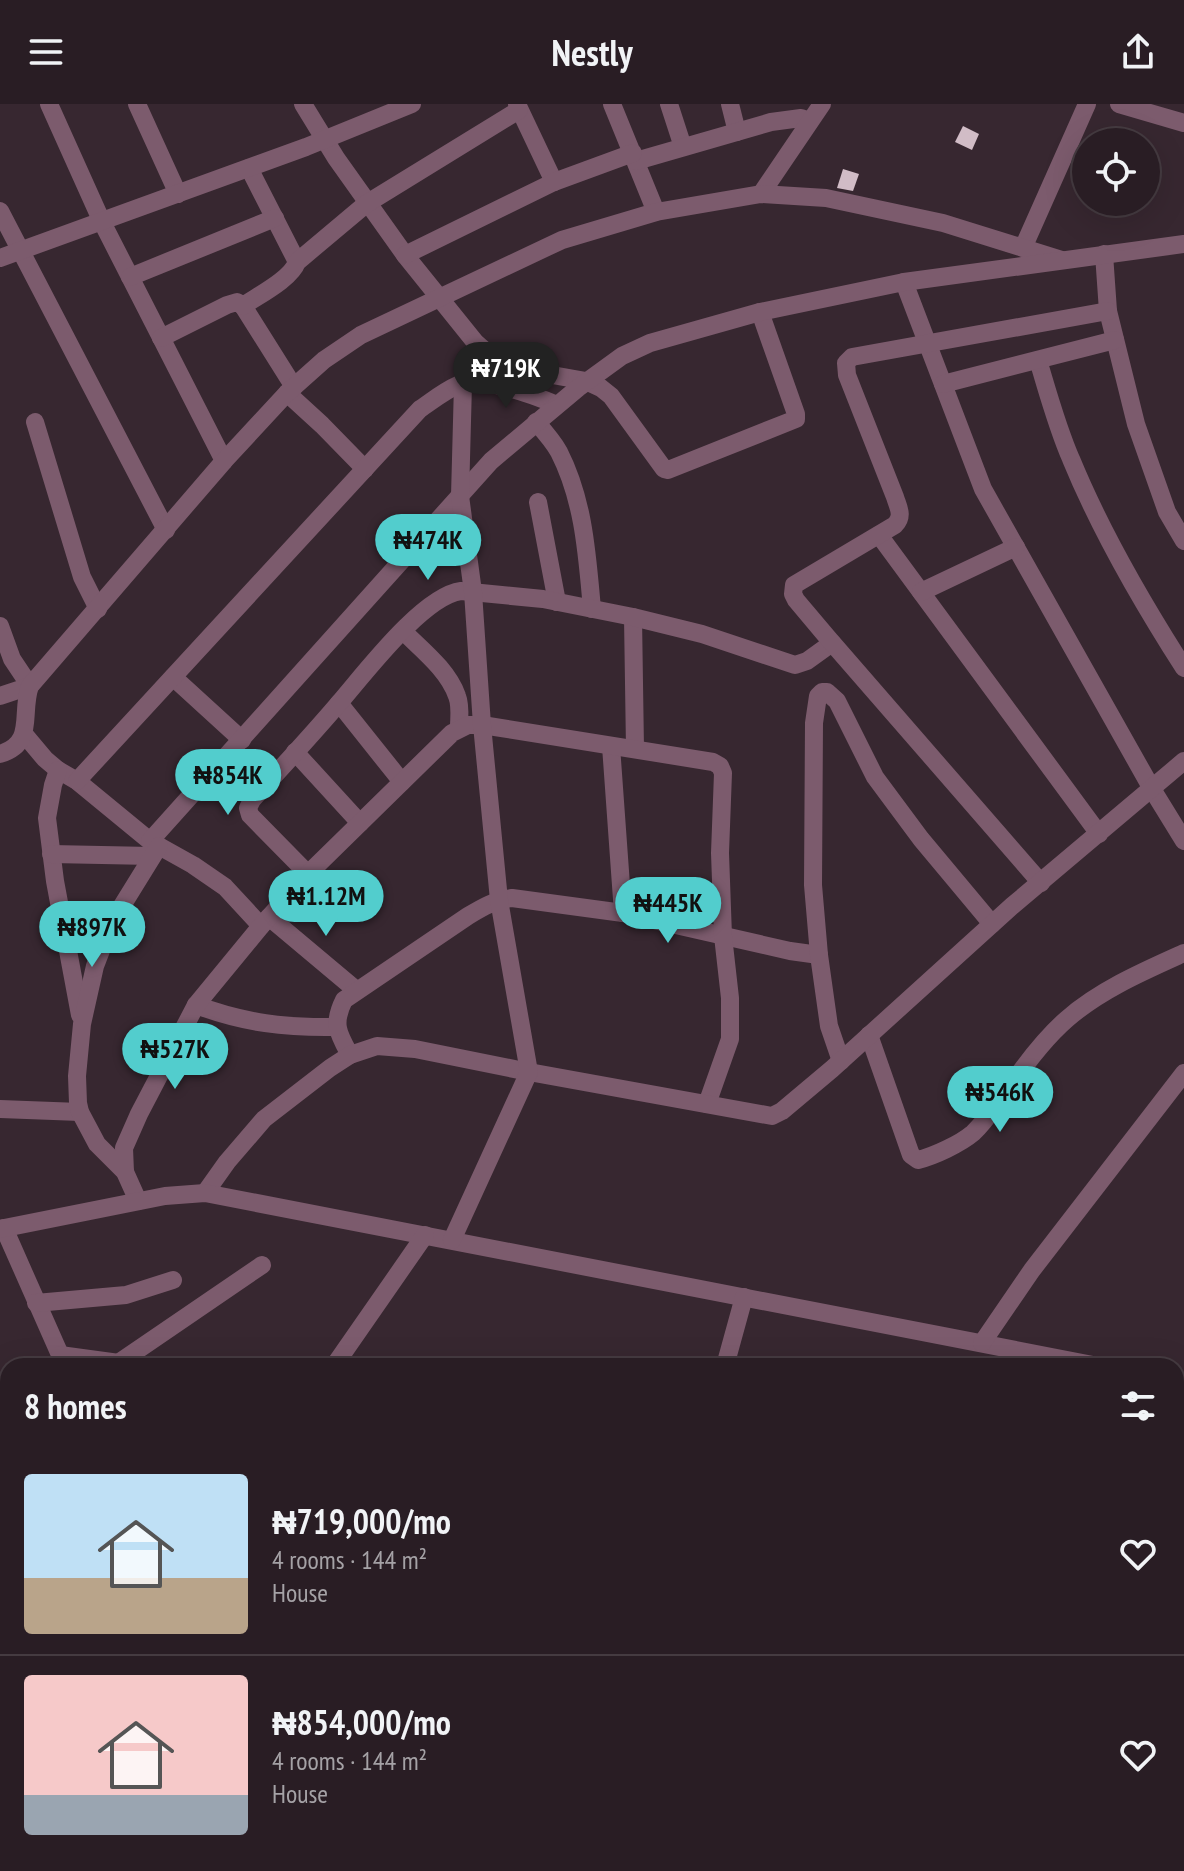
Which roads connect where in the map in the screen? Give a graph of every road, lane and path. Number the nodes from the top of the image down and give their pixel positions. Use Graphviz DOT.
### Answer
graph roads {
  1 [pos="49,104"];
  2 [pos="137,104"];
  3 [pos="303,104"];
  4 [pos="412,104"];
  5 [pos="612,104"];
  6 [pos="669,104"];
  7 [pos="730,104"];
  8 [pos="822,104"];
  9 [pos="1087,104"];
  10 [pos="1119,104"];
  11 [pos="518,107"];
  12 [pos="810,121"];
  13 [pos="1184,123"];
  14 [pos="737,132"];
  15 [pos="317,142"];
  16 [pos="683,147"];
  17 [pos="634,157"];
  18 [pos="249,168"];
  19 [pos="554,182"];
  20 [pos="178,194"];
  21 [pos="761,194"];
  22 [pos="363,206"];
  23 [pos="0,211"];
  24 [pos="656,212"];
  25 [pos="275,218"];
  26 [pos="102,222"];
  27 [pos="1184,244"];
  28 [pos="1023,248"];
  29 [pos="21,251"];
  30 [pos="1104,254"];
  31 [pos="405,255"];
  32 [pos="0,258"];
  33 [pos="1062,260"];
  34 [pos="297,262"];
  35 [pos="130,277"];
  36 [pos="904,282"];
  37 [pos="433,300"];
  38 [pos="243,306"];
  39 [pos="1108,311"];
  40 [pos="760,312"];
  41 [pos="161,338"];
  42 [pos="1115,340"];
  43 [pos="927,342"];
  44 [pos="1038,360"];
  45 [pos="463,384"];
  46 [pos="943,384"];
  47 [pos="582,385"];
  48 [pos="290,390"];
  49 [pos="560,403"];
  50 [pos="35,422"];
  51 [pos="536,422"];
  52 [pos="224,461"];
  53 [pos="365,469"];
  54 [pos="460,496"];
  55 [pos="538,502"];
  56 [pos="166,530"];
  57 [pos="879,535"];
  58 [pos="1183,538"];
  59 [pos="1016,547"];
  60 [pos="473,592"];
  61 [pos="921,592"];
  62 [pos="557,602"];
  63 [pos="98,609"];
  64 [pos="592,609"];
  65 [pos="633,617"];
  66 [pos="0,626"];
  67 [pos="403,631"];
  68 [pos="828,646"];
  69 [pos="1184,668"];
  70 [pos="173,677"];
  71 [pos="30,686"];
  72 [pos="0,696"];
  73 [pos="339,703"];
  74 [pos="482,725"];
  75 [pos="459,728"];
  76 [pos="24,734"];
  77 [pos="242,740"];
  78 [pos="611,746"];
  79 [pos="635,749"];
  80 [pos="295,752"];
  81 [pos="0,754"];
  82 [pos="1184,761"];
  83 [pos="58,770"];
  84 [pos="77,781"];
  85 [pos="402,782"];
  86 [pos="1152,789"];
  87 [pos="360,823"];
  88 [pos="1099,834"];
  89 [pos="1184,841"];
  90 [pos="154,847"];
  91 [pos="51,854"];
  92 [pos="308,874"];
  93 [pos="1041,883"];
  94 [pos="499,900"];
  95 [pos="623,913"];
  96 [pos="62,922"];
  97 [pos="112,922"];
  98 [pos="265,922"];
  99 [pos="992,924"];
  100 [pos="723,936"];
  101 [pos="1184,953"];
  102 [pos="816,954"];
  103 [pos="356,990"];
  104 [pos="196,1005"];
  105 [pos="82,1024"];
  106 [pos="337,1027"];
  107 [pos="869,1035"];
  108 [pos="350,1055"];
  109 [pos="836,1065"];
  110 [pos="529,1072"];
  111 [pos="1184,1073"];
  112 [pos="707,1104"];
  113 [pos="0,1109"];
  114 [pos="80,1112"];
  115 [pos="125,1172"];
  116 [pos="205,1193"];
  117 [pos="138,1201"];
  118 [pos="2,1228"];
  119 [pos="425,1235"];
  120 [pos="452,1240"];
  121 [pos="262,1265"];
  122 [pos="173,1280"];
  123 [pos="744,1297"];
  124 [pos="36,1303"];
  125 [pos="982,1343"];
  126 [pos="62,1358"];
  127 [pos="126,1358"];
  128 [pos="340,1358"];
  129 [pos="727,1358"];
  130 [pos="1058,1358"];
  1 -- 26 [label="street"];
  2 -- 20 [label="street"];
  3 -- 15 [label="street"];
  4 -- 15 [label="street"];
  5 -- 17 [label="street"];
  6 -- 16 [label="street"];
  7 -- 14 [label="street"];
  8 -- 12 [label="street"];
  9 -- 28 [label="street"];
  10 -- 13 [label="street"];
  11 -- 19 [label="street"];
  11 -- 22 [label="street"];
  12 -- 14 [label="street"];
  12 -- 21 [label="street"];
  14 -- 16 [label="street"];
  15 -- 18 [label="street"];
  15 -- 22 [label="street"];
  16 -- 17 [label="street"];
  17 -- 19 [label="street"];
  17 -- 24 [label="street"];
  18 -- 20 [label="street"];
  18 -- 25 [label="street"];
  19 -- 31 [label="street"];
  20 -- 26 [label="street"];
  21 -- 24 [label="street"];
  21 -- 28 [label="street"];
  22 -- 31 [label="street"];
  22 -- 34 [label="street"];
  23 -- 29 [label="street"];
  24 -- 37 [label="street"];
  25 -- 34 [label="street"];
  25 -- 35 [label="street"];
  26 -- 29 [label="street"];
  26 -- 35 [label="street"];
  27 -- 30 [label="street"];
  28 -- 33 [label="street"];
  29 -- 32 [label="street"];
  29 -- 56 [label="street"];
  30 -- 33 [label="street"];
  30 -- 39 [label="street"];
  31 -- 37 [label="street"];
  33 -- 36 [label="street"];
  34 -- 38 [label="street"];
  35 -- 41 [label="street"];
  36 -- 40 [label="street"];
  36 -- 43 [label="street"];
  37 -- 47 [label="street"];
  37 -- 48 [label="street"];
  38 -- 41 [label="street"];
  38 -- 48 [label="street"];
  39 -- 42 [label="street"];
  39 -- 43 [label="street"];
  40 -- 47 [label="street"];
  40 -- 47 [label="street"];
  41 -- 52 [label="street"];
  42 -- 44 [label="street"];
  42 -- 58 [label="street"];
  43 -- 46 [label="street"];
  43 -- 57 [label="street"];
  44 -- 46 [label="street"];
  44 -- 69 [label="street"];
  45 -- 49 [label="street"];
  45 -- 53 [label="street"];
  45 -- 54 [label="street"];
  46 -- 59 [label="street"];
  47 -- 49 [label="street"];
  48 -- 52 [label="street"];
  48 -- 53 [label="street"];
  49 -- 51 [label="street"];
  50 -- 63 [label="street"];
  51 -- 54 [label="street"];
  51 -- 64 [label="street"];
  52 -- 56 [label="street"];
  53 -- 70 [label="street"];
  54 -- 60 [label="street"];
  54 -- 77 [label="street"];
  55 -- 62 [label="street"];
  56 -- 63 [label="street"];
  57 -- 61 [label="street"];
  57 -- 68 [label="street"];
  59 -- 61 [label="street"];
  59 -- 86 [label="street"];
  60 -- 62 [label="street"];
  60 -- 67 [label="street"];
  60 -- 74 [label="street"];
  61 -- 88 [label="street"];
  62 -- 64 [label="street"];
  63 -- 71 [label="street"];
  64 -- 65 [label="street"];
  65 -- 68 [label="street"];
  65 -- 79 [label="street"];
  66 -- 71 [label="street"];
  67 -- 73 [label="street"];
  67 -- 75 [label="street"];
  68 -- 93 [label="street"];
  70 -- 77 [label="street"];
  70 -- 84 [label="street"];
  71 -- 72 [label="street"];
  71 -- 76 [label="street"];
  73 -- 80 [label="street"];
  73 -- 85 [label="street"];
  74 -- 75 [label="street"];
  74 -- 78 [label="street"];
  74 -- 94 [label="street"];
  75 -- 85 [label="street"];
  76 -- 81 [label="street"];
  76 -- 83 [label="street"];
  77 -- 90 [label="street"];
  78 -- 79 [label="street"];
  78 -- 95 [label="street"];
  79 -- 100 [label="street"];
  80 -- 87 [label="street"];
  80 -- 92 [label="street"];
  82 -- 86 [label="street"];
  83 -- 84 [label="street"];
  83 -- 91 [label="street"];
  84 -- 90 [label="street"];
  85 -- 87 [label="street"];
  86 -- 88 [label="street"];
  86 -- 89 [label="street"];
  87 -- 92 [label="street"];
  88 -- 93 [label="street"];
  90 -- 91 [label="street"];
  90 -- 97 [label="street"];
  90 -- 98 [label="street"];
  91 -- 96 [label="street"];
  92 -- 98 [label="street"];
  93 -- 99 [label="street"];
  94 -- 95 [label="street"];
  94 -- 103 [label="street"];
  94 -- 110 [label="street"];
  95 -- 100 [label="street"];
  96 -- 97 [label="street"];
  96 -- 105 [label="street"];
  97 -- 105 [label="street"];
  98 -- 103 [label="street"];
  98 -- 104 [label="street"];
  99 -- 102 [label="street"];
  99 -- 107 [label="street"];
  100 -- 102 [label="street"];
  100 -- 112 [label="street"];
  101 -- 107 [label="street"];
  102 -- 109 [label="street"];
  103 -- 106 [label="street"];
  104 -- 106 [label="street"];
  104 -- 115 [label="street"];
  105 -- 114 [label="street"];
  106 -- 108 [label="street"];
  107 -- 109 [label="street"];
  108 -- 110 [label="street"];
  108 -- 116 [label="street"];
  109 -- 112 [label="street"];
  110 -- 112 [label="street"];
  110 -- 120 [label="street"];
  111 -- 125 [label="street"];
  113 -- 114 [label="street"];
  114 -- 115 [label="street"];
  115 -- 117 [label="street"];
  116 -- 117 [label="street"];
  116 -- 119 [label="street"];
  117 -- 118 [label="street"];
  118 -- 124 [label="street"];
  119 -- 120 [label="street"];
  119 -- 128 [label="street"];
  120 -- 123 [label="street"];
  121 -- 127 [label="street"];
  122 -- 124 [label="street"];
  123 -- 125 [label="street"];
  123 -- 129 [label="street"];
  124 -- 126 [label="street"];
  125 -- 130 [label="street"];
}
